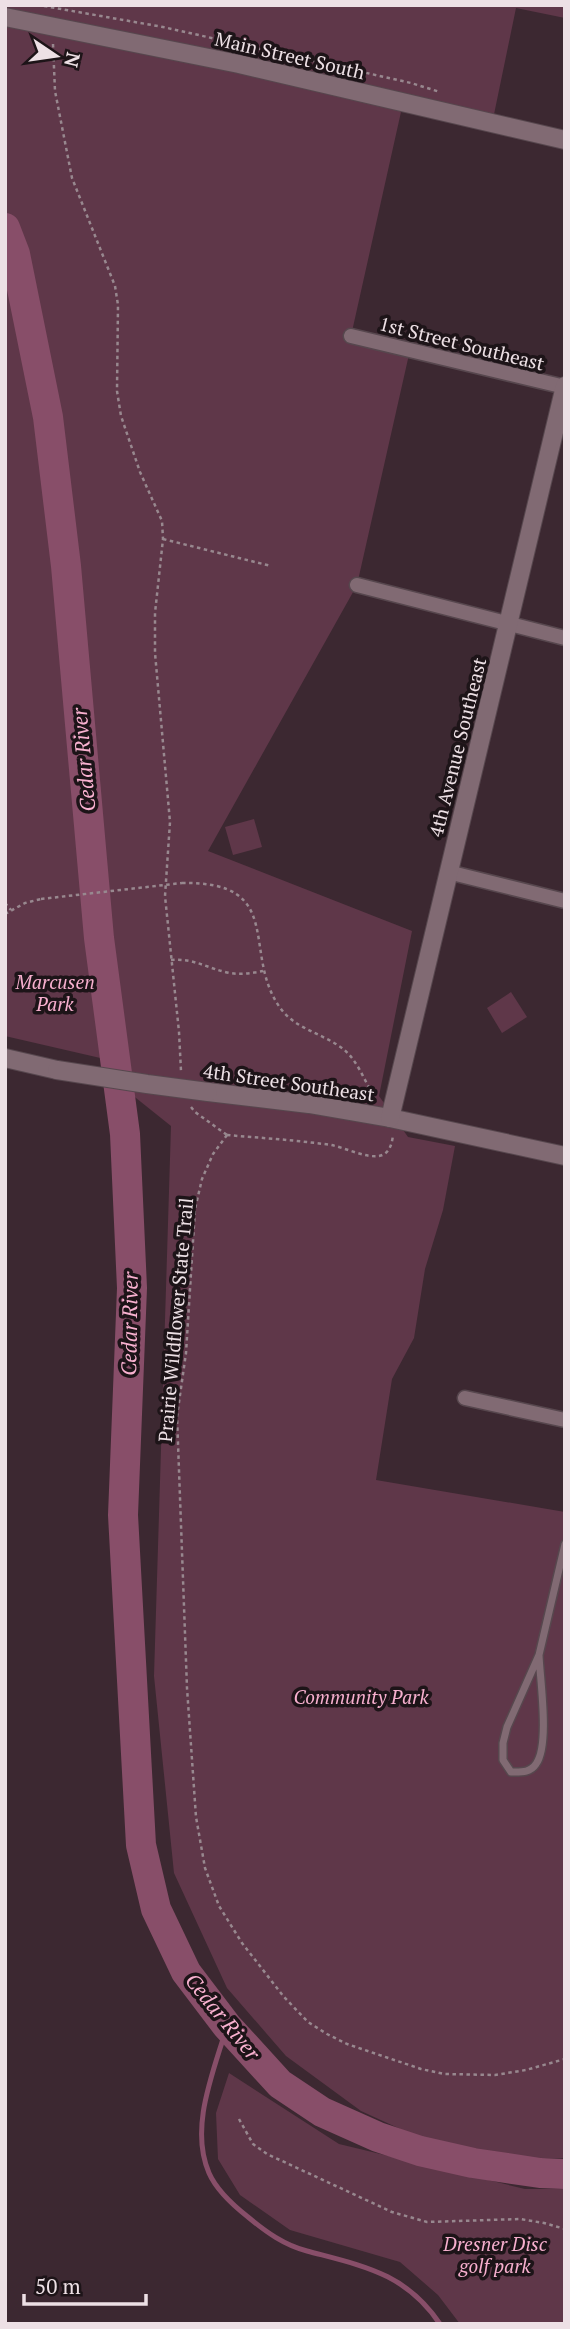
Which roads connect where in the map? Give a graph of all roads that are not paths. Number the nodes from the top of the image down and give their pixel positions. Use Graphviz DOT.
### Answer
graph roads {
  1 [pos="17,15"];
  2 [pos="565,140"];
  3 [pos="351,336"];
  4 [pos="565,387"];
  5 [pos="357,585"];
  6 [pos="508,624"];
  7 [pos="565,638"];
  8 [pos="448,872"];
  9 [pos="565,901"];
  10 [pos="5,1058"];
  11 [pos="390,1118"];
  12 [pos="565,1156"];
  13 [pos="466,1398"];
  14 [pos="565,1420"];
  15 [pos="565,1544"];
  16 [pos="539,1655"];
  1 -- 2 [label="street, Main Street South"];
  3 -- 4 [label="street, 1st Street Southeast"];
  4 -- 6 [label="street, 4th Avenue Southeast"];
  5 -- 6 [label="street"];
  6 -- 7 [label="street"];
  6 -- 8 [label="street, 4th Avenue Southeast"];
  8 -- 9 [label="street"];
  8 -- 11 [label="street, 4th Avenue Southeast"];
  10 -- 11 [label="street, 4th Street Southeast, bridge"];
  11 -- 12 [label="street, 4th Street Southeast"];
  13 -- 14 [label="street"];
  15 -- 16 [label="lane"];
  16 -- 16 [label="lane"];
}
